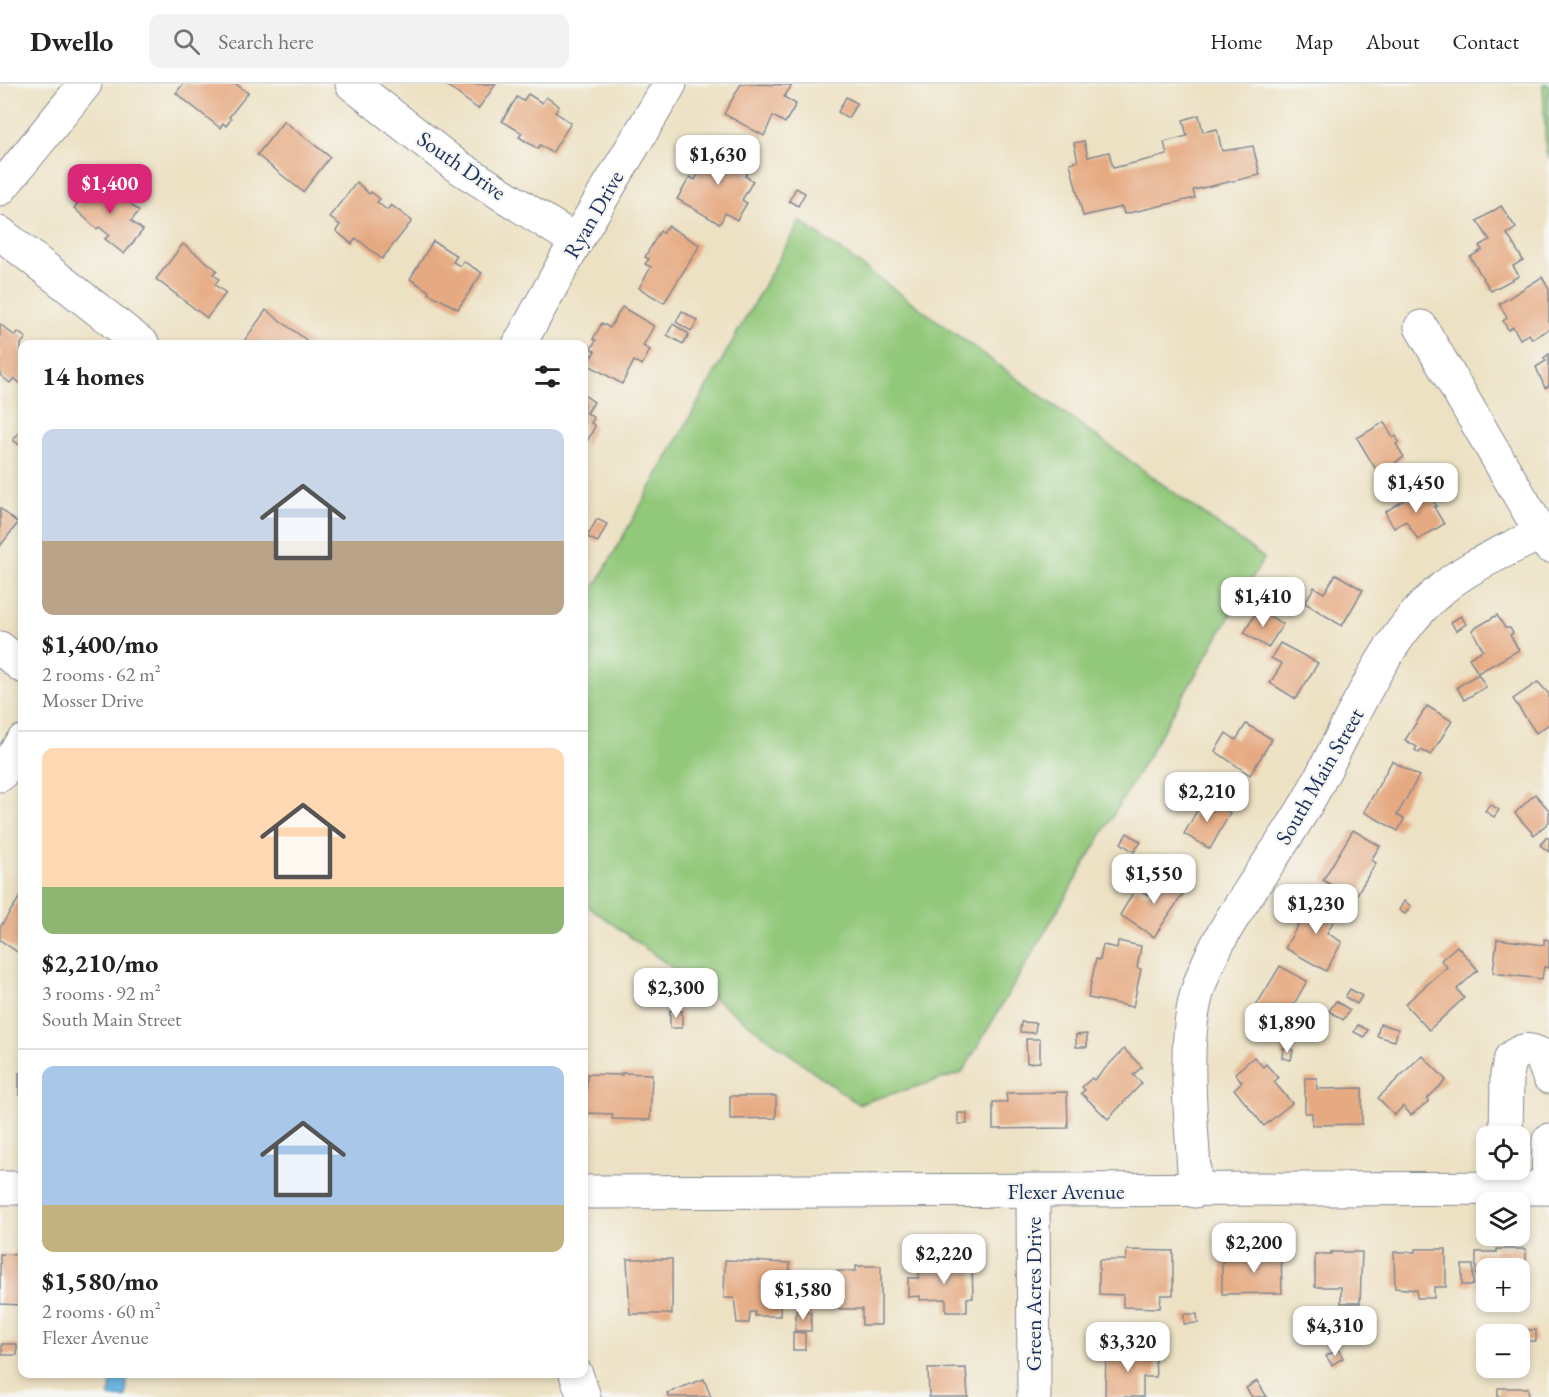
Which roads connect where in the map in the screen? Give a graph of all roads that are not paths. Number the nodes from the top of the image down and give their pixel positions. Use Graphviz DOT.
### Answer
graph roads {
  1 [pos="85,84"];
  2 [pos="352,84"];
  3 [pos="670,84"];
  4 [pos="0,189"];
  5 [pos="0,233"];
  6 [pos="576,241"];
  7 [pos="1420,327"];
  8 [pos="137,340"];
  9 [pos="522,340"];
  10 [pos="1545,539"];
  11 [pos="0,648"];
  12 [pos="18,663"];
  13 [pos="18,748"];
  14 [pos="0,775"];
  15 [pos="1549,1077"];
  16 [pos="1506,1126"];
  17 [pos="1549,1140"];
  18 [pos="1479,1180"];
  19 [pos="1510,1180"];
  20 [pos="0,1188"];
  21 [pos="18,1188"];
  22 [pos="1549,1188"];
  23 [pos="1033,1191"];
  24 [pos="1195,1191"];
  25 [pos="588,1192"];
  26 [pos="577,1378"];
  27 [pos="584,1397"];
  28 [pos="1034,1397"];
  1 -- 4 [label="street"];
  2 -- 6 [label="street, South Drive"];
  3 -- 6 [label="street, Ryan Drive"];
  5 -- 8 [label="street"];
  6 -- 9 [label="street, Ryan Drive"];
  7 -- 10 [label="street"];
  10 -- 24 [label="street, South Main Street"];
  11 -- 12 [label="street"];
  13 -- 14 [label="street"];
  15 -- 16 [label="street"];
  17 -- 22 [label="street"];
  18 -- 24 [label="street, Flexer Avenue"];
  19 -- 22 [label="street, Flexer Avenue"];
  20 -- 21 [label="street"];
  23 -- 24 [label="street, Flexer Avenue"];
  23 -- 25 [label="street, Flexer Avenue"];
  23 -- 28 [label="street, Green Acres Drive"];
  26 -- 27 [label="street"];
}
